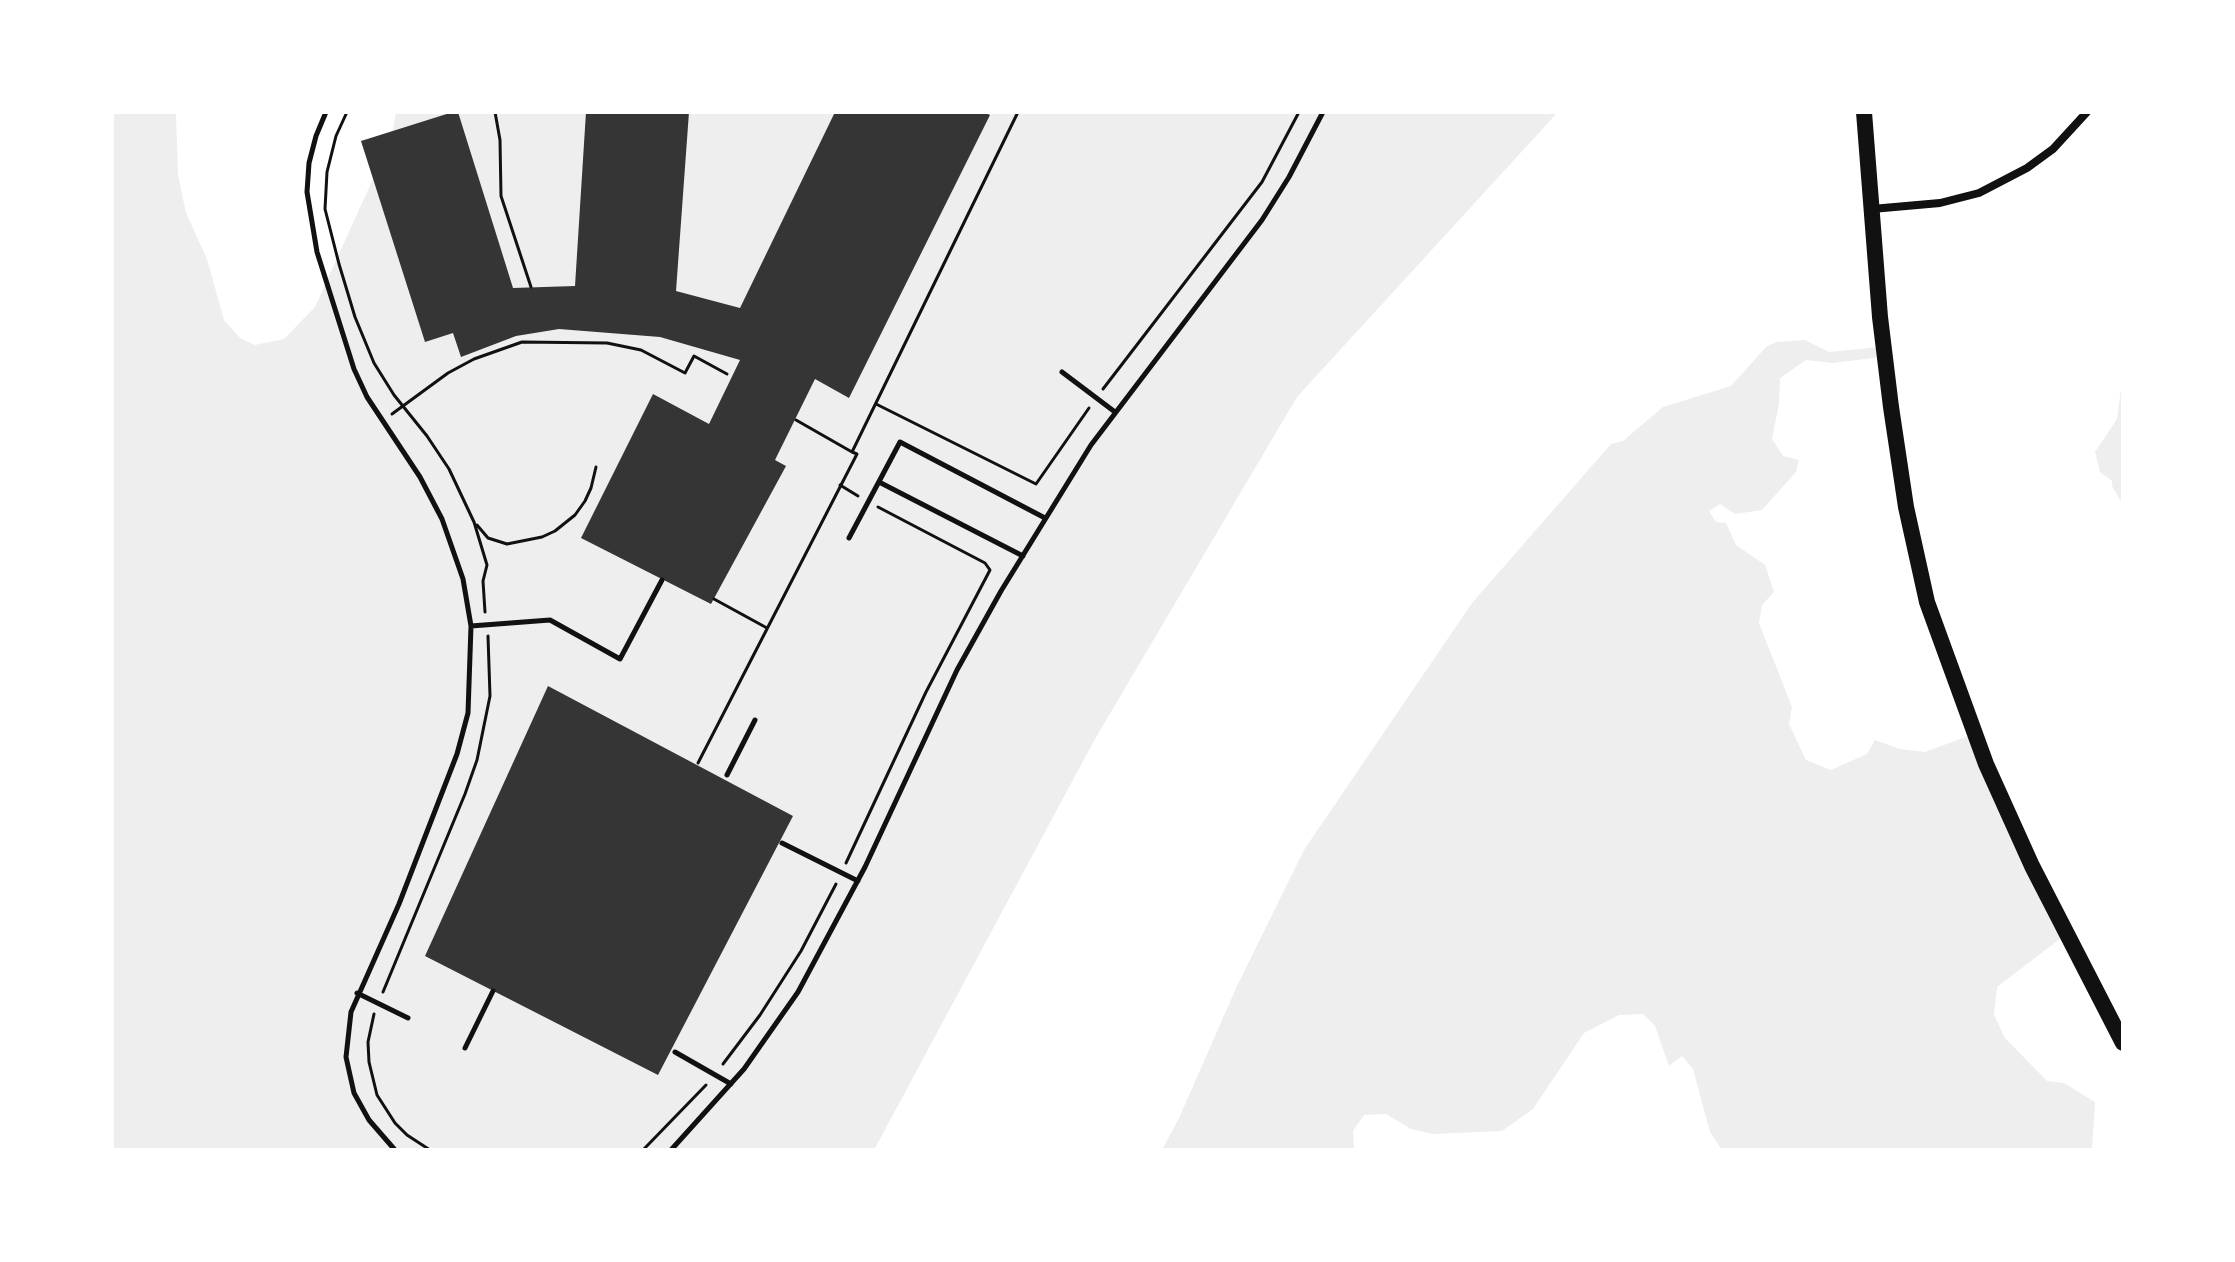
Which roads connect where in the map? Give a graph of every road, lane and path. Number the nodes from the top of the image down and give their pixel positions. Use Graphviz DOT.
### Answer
graph roads {
  1 [pos="326,112"];
  2 [pos="347,112"];
  3 [pos="495,112"];
  4 [pos="1018,112"];
  5 [pos="1299,112"];
  6 [pos="1323,112"];
  7 [pos="1864,112"];
  8 [pos="2087,112"];
  9 [pos="1871,209"];
  10 [pos="531,287"];
  11 [pos="1062,372"];
  12 [pos="727,374"];
  13 [pos="1096,398"];
  14 [pos="876,404"];
  15 [pos="403,405"];
  16 [pos="1115,412"];
  17 [pos="796,420"];
  18 [pos="382,421"];
  19 [pos="852,452"];
  20 [pos="596,467"];
  21 [pos="879,482"];
  22 [pos="840,485"];
  23 [pos="867,501"];
  24 [pos="1045,518"];
  25 [pos="474,522"];
  26 [pos="849,538"];
  27 [pos="1023,556"];
  28 [pos="662,580"];
  29 [pos="714,599"];
  30 [pos="487,625"];
  31 [pos="471,626"];
  32 [pos="767,628"];
  33 [pos="755,720"];
  34 [pos="698,763"];
  35 [pos="727,775"];
  36 [pos="782,843"];
  37 [pos="841,872"];
  38 [pos="858,881"];
  39 [pos="493,991"];
  40 [pos="357,993"];
  41 [pos="378,1004"];
  42 [pos="408,1018"];
  43 [pos="2123,1043"];
  44 [pos="465,1048"];
  45 [pos="675,1052"];
  46 [pos="716,1074"];
  47 [pos="731,1084"];
  48 [pos="395,1150"];
  49 [pos="430,1150"];
  50 [pos="643,1150"];
  51 [pos="671,1150"];
  1 -- 18 [label="lane"];
  2 -- 15 [label="path"];
  3 -- 10 [label="path"];
  4 -- 14 [label="path"];
  5 -- 13 [label="path"];
  6 -- 16 [label="lane"];
  7 -- 9 [label="main road"];
  8 -- 9 [label="street"];
  9 -- 43 [label="main road"];
  11 -- 13 [label="lane"];
  12 -- 15 [label="path"];
  13 -- 14 [label="path"];
  13 -- 16 [label="lane"];
  14 -- 19 [label="path"];
  15 -- 18 [label="path"];
  15 -- 25 [label="path"];
  16 -- 24 [label="lane"];
  17 -- 19 [label="path"];
  18 -- 31 [label="lane"];
  19 -- 22 [label="path"];
  20 -- 25 [label="path"];
  21 -- 23 [label="lane"];
  21 -- 24 [label="lane"];
  21 -- 27 [label="lane"];
  22 -- 23 [label="path"];
  22 -- 32 [label="path"];
  23 -- 26 [label="lane"];
  23 -- 37 [label="path"];
  24 -- 27 [label="lane"];
  25 -- 30 [label="path"];
  27 -- 38 [label="lane"];
  28 -- 30 [label="lane"];
  29 -- 32 [label="path"];
  30 -- 31 [label="lane"];
  30 -- 41 [label="path"];
  31 -- 40 [label="lane"];
  32 -- 34 [label="path"];
  33 -- 35 [label="lane"];
  36 -- 37 [label="lane"];
  37 -- 38 [label="lane"];
  37 -- 46 [label="path"];
  38 -- 47 [label="lane"];
  39 -- 44 [label="lane"];
  40 -- 41 [label="lane"];
  40 -- 48 [label="lane"];
  41 -- 42 [label="lane"];
  41 -- 49 [label="path"];
  45 -- 46 [label="lane"];
  46 -- 47 [label="lane"];
  46 -- 50 [label="path"];
  47 -- 51 [label="lane"];
}
